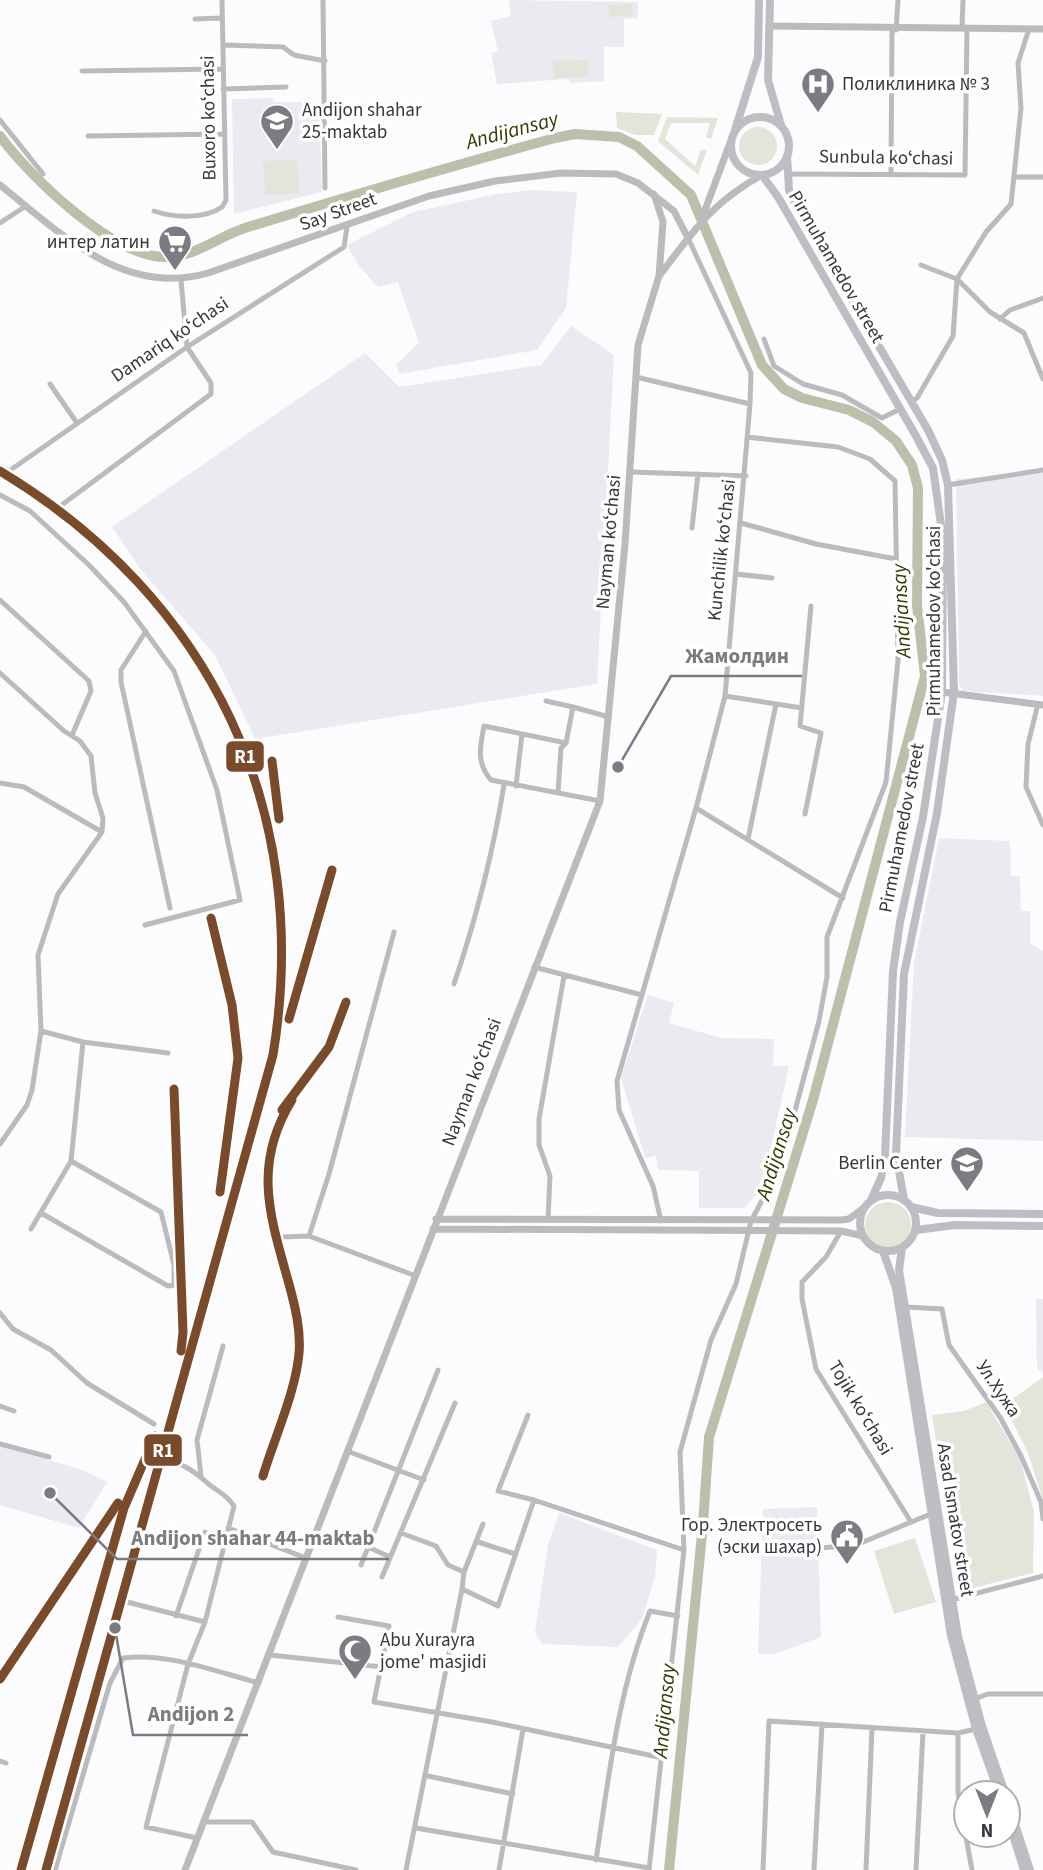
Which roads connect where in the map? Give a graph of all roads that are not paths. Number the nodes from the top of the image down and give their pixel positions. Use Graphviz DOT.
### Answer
graph roads {
  1 [pos="222,0"];
  2 [pos="323,0"];
  3 [pos="759,0"];
  4 [pos="770,0"];
  5 [pos="898,0"];
  6 [pos="963,0"];
  7 [pos="222,18"];
  8 [pos="195,19"];
  9 [pos="770,26"];
  10 [pos="965,28"];
  11 [pos="1029,29"];
  12 [pos="1043,29"];
  13 [pos="894,30"];
  14 [pos="223,45"];
  15 [pos="325,61"];
  16 [pos="222,69"];
  17 [pos="82,71"];
  18 [pos="286,87"];
  19 [pos="223,89"];
  20 [pos="0,120"];
  21 [pos="782,128"];
  22 [pos="225,134"];
  23 [pos="733,135"];
  24 [pos="88,136"];
  25 [pos="787,156"];
  26 [pos="891,172"];
  27 [pos="43,174"];
  28 [pos="787,174"];
  29 [pos="762,175"];
  30 [pos="1016,177"];
  31 [pos="1043,177"];
  32 [pos="0,186"];
  33 [pos="326,188"];
  34 [pos="654,194"];
  35 [pos="26,206"];
  36 [pos="154,211"];
  37 [pos="702,218"];
  38 [pos="0,223"];
  39 [pos="346,227"];
  40 [pos="688,238"];
  41 [pos="921,265"];
  42 [pos="659,276"];
  43 [pos="957,279"];
  44 [pos="181,280"];
  45 [pos="1043,298"];
  46 [pos="1000,319"];
  47 [pos="764,339"];
  48 [pos="187,347"];
  49 [pos="636,377"];
  50 [pos="1043,379"];
  51 [pos="50,384"];
  52 [pos="911,402"];
  53 [pos="750,404"];
  54 [pos="900,410"];
  55 [pos="78,423"];
  56 [pos="747,437"];
  57 [pos="0,466"];
  58 [pos="1043,470"];
  59 [pos="631,472"];
  60 [pos="698,474"];
  61 [pos="746,476"];
  62 [pos="948,485"];
  63 [pos="0,495"];
  64 [pos="63,504"];
  65 [pos="741,523"];
  66 [pos="692,528"];
  67 [pos="896,559"];
  68 [pos="736,574"];
  69 [pos="772,578"];
  70 [pos="0,600"];
  71 [pos="811,606"];
  72 [pos="146,631"];
  73 [pos="0,673"];
  74 [pos="942,692"];
  75 [pos="954,692"];
  76 [pos="725,696"];
  77 [pos="546,701"];
  78 [pos="776,704"];
  79 [pos="1040,704"];
  80 [pos="573,707"];
  81 [pos="802,708"];
  82 [pos="609,717"];
  83 [pos="523,734"];
  84 [pos="72,735"];
  85 [pos="566,743"];
  86 [pos="0,783"];
  87 [pos="504,785"];
  88 [pos="516,786"];
  89 [pos="558,793"];
  90 [pos="600,801"];
  91 [pos="696,808"];
  92 [pos="805,814"];
  93 [pos="1043,825"];
  94 [pos="102,832"];
  95 [pos="748,839"];
  96 [pos="843,898"];
  97 [pos="170,908"];
  98 [pos="145,925"];
  99 [pos="394,932"];
  100 [pos="534,967"];
  101 [pos="564,976"];
  102 [pos="454,984"];
  103 [pos="642,995"];
  104 [pos="41,1031"];
  105 [pos="83,1042"];
  106 [pos="168,1053"];
  107 [pos="0,1144"];
  108 [pos="71,1161"];
  109 [pos="868,1203"];
  110 [pos="908,1203"];
  111 [pos="41,1213"];
  112 [pos="1043,1214"];
  113 [pos="436,1219"];
  114 [pos="548,1220"];
  115 [pos="661,1221"];
  116 [pos="751,1221"];
  117 [pos="1043,1226"];
  118 [pos="31,1230"];
  119 [pos="433,1230"];
  120 [pos="916,1230"];
  121 [pos="749,1231"];
  122 [pos="841,1231"];
  123 [pos="309,1236"];
  124 [pos="863,1236"];
  125 [pos="281,1237"];
  126 [pos="902,1248"];
  127 [pos="883,1251"];
  128 [pos="416,1276"];
  129 [pos="906,1307"];
  130 [pos="0,1313"];
  131 [pos="223,1346"];
  132 [pos="909,1351"];
  133 [pos="439,1370"];
  134 [pos="455,1404"];
  135 [pos="0,1406"];
  136 [pos="14,1411"];
  137 [pos="528,1415"];
  138 [pos="154,1424"];
  139 [pos="0,1444"];
  140 [pos="347,1451"];
  141 [pos="49,1457"];
  142 [pos="164,1459"];
  143 [pos="398,1471"];
  144 [pos="201,1476"];
  145 [pos="424,1480"];
  146 [pos="534,1500"];
  147 [pos="934,1513"];
  148 [pos="1043,1519"];
  149 [pos="911,1522"];
  150 [pos="483,1524"];
  151 [pos="228,1528"];
  152 [pos="205,1532"];
  153 [pos="401,1534"];
  154 [pos="478,1542"];
  155 [pos="368,1547"];
  156 [pos="820,1548"];
  157 [pos="684,1550"];
  158 [pos="515,1554"];
  159 [pos="390,1557"];
  160 [pos="306,1558"];
  161 [pos="361,1565"];
  162 [pos="464,1572"];
  163 [pos="1043,1576"];
  164 [pos="382,1577"];
  165 [pos="462,1590"];
  166 [pos="948,1601"];
  167 [pos="127,1602"];
  168 [pos="176,1616"];
  169 [pos="678,1616"];
  170 [pos="338,1618"];
  171 [pos="205,1622"];
  172 [pos="270,1655"];
  173 [pos="188,1664"];
  174 [pos="382,1667"];
  175 [pos="259,1684"];
  176 [pos="1043,1693"];
  177 [pos="974,1699"];
  178 [pos="439,1712"];
  179 [pos="822,1724"];
  180 [pos="872,1728"];
  181 [pos="979,1728"];
  182 [pos="523,1729"];
  183 [pos="923,1731"];
  184 [pos="958,1733"];
  185 [pos="613,1749"];
  186 [pos="663,1758"];
  187 [pos="428,1776"];
  188 [pos="995,1779"];
  189 [pos="999,1779"];
  190 [pos="513,1794"];
  191 [pos="203,1822"];
  192 [pos="416,1828"];
  193 [pos="197,1838"];
  194 [pos="502,1845"];
  195 [pos="1022,1846"];
  196 [pos="1017,1849"];
  197 [pos="596,1860"];
  198 [pos="649,1869"];
  199 [pos="55,1870"];
  200 [pos="185,1870"];
  201 [pos="356,1870"];
  202 [pos="406,1870"];
  203 [pos="499,1870"];
  204 [pos="762,1870"];
  205 [pos="814,1870"];
  206 [pos="866,1870"];
  207 [pos="916,1870"];
  208 [pos="972,1870"];
  209 [pos="1024,1870"];
  210 [pos="1030,1870"];
  1 -- 7 [label="street, Buxoro koʻchasi"];
  2 -- 15 [label="street"];
  3 -- 23 [label="main road"];
  4 -- 9 [label="main road"];
  5 -- 13 [label="street"];
  6 -- 10 [label="street"];
  7 -- 8 [label="street"];
  7 -- 14 [label="street, Buxoro koʻchasi"];
  9 -- 13 [label="main road"];
  9 -- 21 [label="main road"];
  10 -- 11 [label="main road"];
  10 -- 13 [label="main road"];
  10 -- 26 [label="street, Sunbula koʻchasi"];
  11 -- 12 [label="main road"];
  11 -- 30 [label="street"];
  13 -- 26 [label="street"];
  14 -- 15 [label="street"];
  14 -- 16 [label="street, Buxoro koʻchasi"];
  15 -- 33 [label="street"];
  16 -- 17 [label="street"];
  16 -- 19 [label="street, Buxoro koʻchasi"];
  18 -- 19 [label="street"];
  19 -- 22 [label="street, Buxoro koʻchasi"];
  20 -- 27 [label="street"];
  21 -- 23 [label="main road"];
  21 -- 25 [label="main road"];
  22 -- 24 [label="street"];
  22 -- 36 [label="street, Buxoro koʻchasi"];
  23 -- 29 [label="main road"];
  23 -- 37 [label="main road"];
  25 -- 28 [label="main road, Pirmuhamedov street"];
  25 -- 29 [label="main road"];
  26 -- 28 [label="street, Sunbula koʻchasi"];
  28 -- 52 [label="main road, Pirmuhamedov ko'chasi"];
  29 -- 37 [label="main road"];
  29 -- 54 [label="main road, Pirmuhamedov street"];
  30 -- 31 [label="street"];
  30 -- 43 [label="street"];
  32 -- 35 [label="main road, Say Street"];
  34 -- 39 [label="main road, Say Street"];
  34 -- 40 [label="main road, Say Street"];
  34 -- 42 [label="main road"];
  35 -- 38 [label="street"];
  35 -- 44 [label="main road, Say Street"];
  37 -- 40 [label="main road"];
  39 -- 44 [label="main road, Say Street"];
  39 -- 48 [label="street, Damariq koʻchasi"];
  40 -- 42 [label="main road"];
  40 -- 53 [label="street, Kunchilik koʻchasi"];
  41 -- 43 [label="street"];
  42 -- 49 [label="main road, Nayman koʻchasi"];
  43 -- 46 [label="street"];
  43 -- 52 [label="street"];
  44 -- 48 [label="street"];
  45 -- 46 [label="street"];
  46 -- 50 [label="street"];
  47 -- 54 [label="street"];
  48 -- 55 [label="street, Damariq koʻchasi"];
  48 -- 64 [label="street"];
  49 -- 53 [label="street"];
  49 -- 59 [label="main road, Nayman koʻchasi"];
  51 -- 55 [label="street"];
  52 -- 62 [label="main road, Pirmuhamedov ko'chasi"];
  53 -- 56 [label="street, Kunchilik koʻchasi"];
  54 -- 74 [label="main road, Pirmuhamedov street"];
  55 -- 57 [label="street, Damariq koʻchasi"];
  56 -- 61 [label="street, Kunchilik koʻchasi"];
  56 -- 67 [label="street"];
  58 -- 62 [label="street"];
  59 -- 60 [label="street"];
  59 -- 82 [label="main road, Nayman koʻchasi"];
  60 -- 61 [label="street"];
  60 -- 66 [label="street"];
  61 -- 65 [label="street, Kunchilik koʻchasi"];
  62 -- 75 [label="main road, Pirmuhamedov ko'chasi"];
  63 -- 72 [label="street"];
  65 -- 67 [label="street"];
  65 -- 68 [label="street, Kunchilik koʻchasi"];
  67 -- 96 [label="street"];
  68 -- 69 [label="street"];
  68 -- 76 [label="street, Kunchilik koʻchasi"];
  70 -- 84 [label="street"];
  71 -- 81 [label="street"];
  72 -- 97 [label="street"];
  72 -- 98 [label="street"];
  73 -- 84 [label="street"];
  74 -- 75 [label="main road"];
  74 -- 109 [label="main road, Pirmuhamedov ko'chasi"];
  75 -- 79 [label="main road"];
  75 -- 110 [label="main road, Pirmuhamedov ko'chasi"];
  76 -- 78 [label="street"];
  76 -- 91 [label="street, Kunchilik koʻchasi"];
  77 -- 80 [label="street"];
  78 -- 81 [label="street"];
  78 -- 95 [label="street"];
  79 -- 93 [label="street"];
  80 -- 82 [label="street"];
  80 -- 85 [label="street"];
  81 -- 92 [label="street"];
  82 -- 90 [label="main road, Nayman koʻchasi"];
  83 -- 85 [label="street"];
  83 -- 87 [label="street"];
  83 -- 88 [label="street"];
  84 -- 94 [label="street"];
  85 -- 89 [label="street"];
  86 -- 94 [label="street"];
  87 -- 88 [label="street"];
  87 -- 102 [label="street"];
  88 -- 89 [label="street"];
  89 -- 90 [label="street"];
  90 -- 100 [label="main road, Nayman koʻchasi"];
  91 -- 95 [label="street"];
  91 -- 103 [label="street, Kunchilik koʻchasi"];
  94 -- 104 [label="street"];
  95 -- 96 [label="street"];
  96 -- 116 [label="street"];
  99 -- 123 [label="street"];
  100 -- 101 [label="street"];
  100 -- 113 [label="main road, Nayman koʻchasi"];
  101 -- 103 [label="street"];
  101 -- 114 [label="street"];
  103 -- 115 [label="street, Kunchilik koʻchasi"];
  104 -- 105 [label="street"];
  104 -- 107 [label="street"];
  105 -- 106 [label="street"];
  105 -- 108 [label="street"];
  108 -- 111 [label="street"];
  108 -- 111 [label="street"];
  109 -- 110 [label="main road"];
  109 -- 116 [label="main road"];
  109 -- 124 [label="main road"];
  110 -- 112 [label="main road"];
  110 -- 120 [label="main road"];
  111 -- 118 [label="street"];
  113 -- 114 [label="main road"];
  113 -- 119 [label="main road, Nayman koʻchasi"];
  114 -- 115 [label="main road"];
  115 -- 116 [label="main road"];
  116 -- 121 [label="street"];
  117 -- 120 [label="main road"];
  119 -- 121 [label="main road"];
  119 -- 128 [label="main road, Nayman koʻchasi"];
  120 -- 126 [label="main road"];
  121 -- 122 [label="main road"];
  121 -- 157 [label="street"];
  122 -- 124 [label="main road"];
  122 -- 149 [label="street, Tojik koʻchasi"];
  123 -- 125 [label="street"];
  123 -- 128 [label="street"];
  124 -- 127 [label="main road"];
  126 -- 127 [label="main road"];
  126 -- 129 [label="main road, Asad Ismatov street"];
  127 -- 132 [label="main road, Asad Ismatov street"];
  128 -- 140 [label="main road, Nayman koʻchasi"];
  129 -- 132 [label="main road, Asad Ismatov street"];
  129 -- 148 [label="street, Ул.Хужа"];
  130 -- 138 [label="street"];
  131 -- 144 [label="street"];
  132 -- 147 [label="main road, Asad Ismatov street"];
  133 -- 143 [label="street"];
  134 -- 145 [label="street"];
  135 -- 136 [label="street"];
  137 -- 146 [label="street"];
  139 -- 141 [label="street"];
  140 -- 143 [label="street"];
  140 -- 160 [label="main road, Nayman koʻchasi"];
  142 -- 144 [label="street"];
  143 -- 145 [label="street"];
  143 -- 155 [label="street"];
  144 -- 151 [label="street"];
  145 -- 153 [label="street"];
  146 -- 157 [label="street"];
  146 -- 158 [label="street"];
  147 -- 149 [label="street"];
  147 -- 166 [label="main road, Asad Ismatov street"];
  149 -- 156 [label="street"];
  150 -- 154 [label="street"];
  151 -- 160 [label="street"];
  151 -- 171 [label="street"];
  152 -- 168 [label="street"];
  153 -- 159 [label="street"];
  153 -- 162 [label="street"];
  154 -- 158 [label="street"];
  154 -- 162 [label="street"];
  155 -- 159 [label="street"];
  155 -- 161 [label="street"];
  157 -- 169 [label="street"];
  158 -- 165 [label="street"];
  159 -- 164 [label="street"];
  160 -- 172 [label="main road, Nayman koʻchasi"];
  162 -- 165 [label="street"];
  163 -- 166 [label="street"];
  165 -- 178 [label="street"];
  166 -- 177 [label="main road, Asad Ismatov street"];
  166 -- 181 [label="main road, Asad Ismatov street"];
  167 -- 168 [label="street"];
  168 -- 171 [label="street"];
  169 -- 185 [label="street"];
  169 -- 186 [label="street"];
  170 -- 174 [label="street"];
  171 -- 173 [label="street"];
  172 -- 174 [label="street"];
  172 -- 175 [label="main road, Nayman koʻchasi"];
  173 -- 175 [label="street"];
  173 -- 193 [label="street"];
  173 -- 199 [label="street"];
  174 -- 178 [label="street"];
  175 -- 191 [label="main road, Nayman koʻchasi"];
  176 -- 177 [label="street"];
  177 -- 181 [label="main road, Asad Ismatov street"];
  178 -- 182 [label="street"];
  178 -- 192 [label="street"];
  179 -- 180 [label="street"];
  179 -- 204 [label="street"];
  179 -- 205 [label="street"];
  180 -- 183 [label="street"];
  180 -- 206 [label="street"];
  181 -- 184 [label="street"];
  181 -- 188 [label="main road, Asad Ismatov street"];
  181 -- 189 [label="main road, Asad Ismatov street"];
  182 -- 185 [label="street"];
  182 -- 190 [label="street"];
  183 -- 184 [label="street"];
  183 -- 207 [label="street"];
  184 -- 208 [label="street"];
  185 -- 186 [label="street"];
  185 -- 197 [label="street"];
  186 -- 198 [label="street"];
  187 -- 190 [label="street"];
  190 -- 194 [label="street"];
  191 -- 193 [label="main road, Nayman koʻchasi"];
  191 -- 201 [label="street"];
  192 -- 194 [label="street"];
  192 -- 202 [label="street"];
  193 -- 200 [label="main road, Nayman koʻchasi"];
  194 -- 197 [label="street"];
  194 -- 203 [label="street"];
  195 -- 210 [label="main road"];
  196 -- 209 [label="main road"];
  197 -- 198 [label="street"];
}
